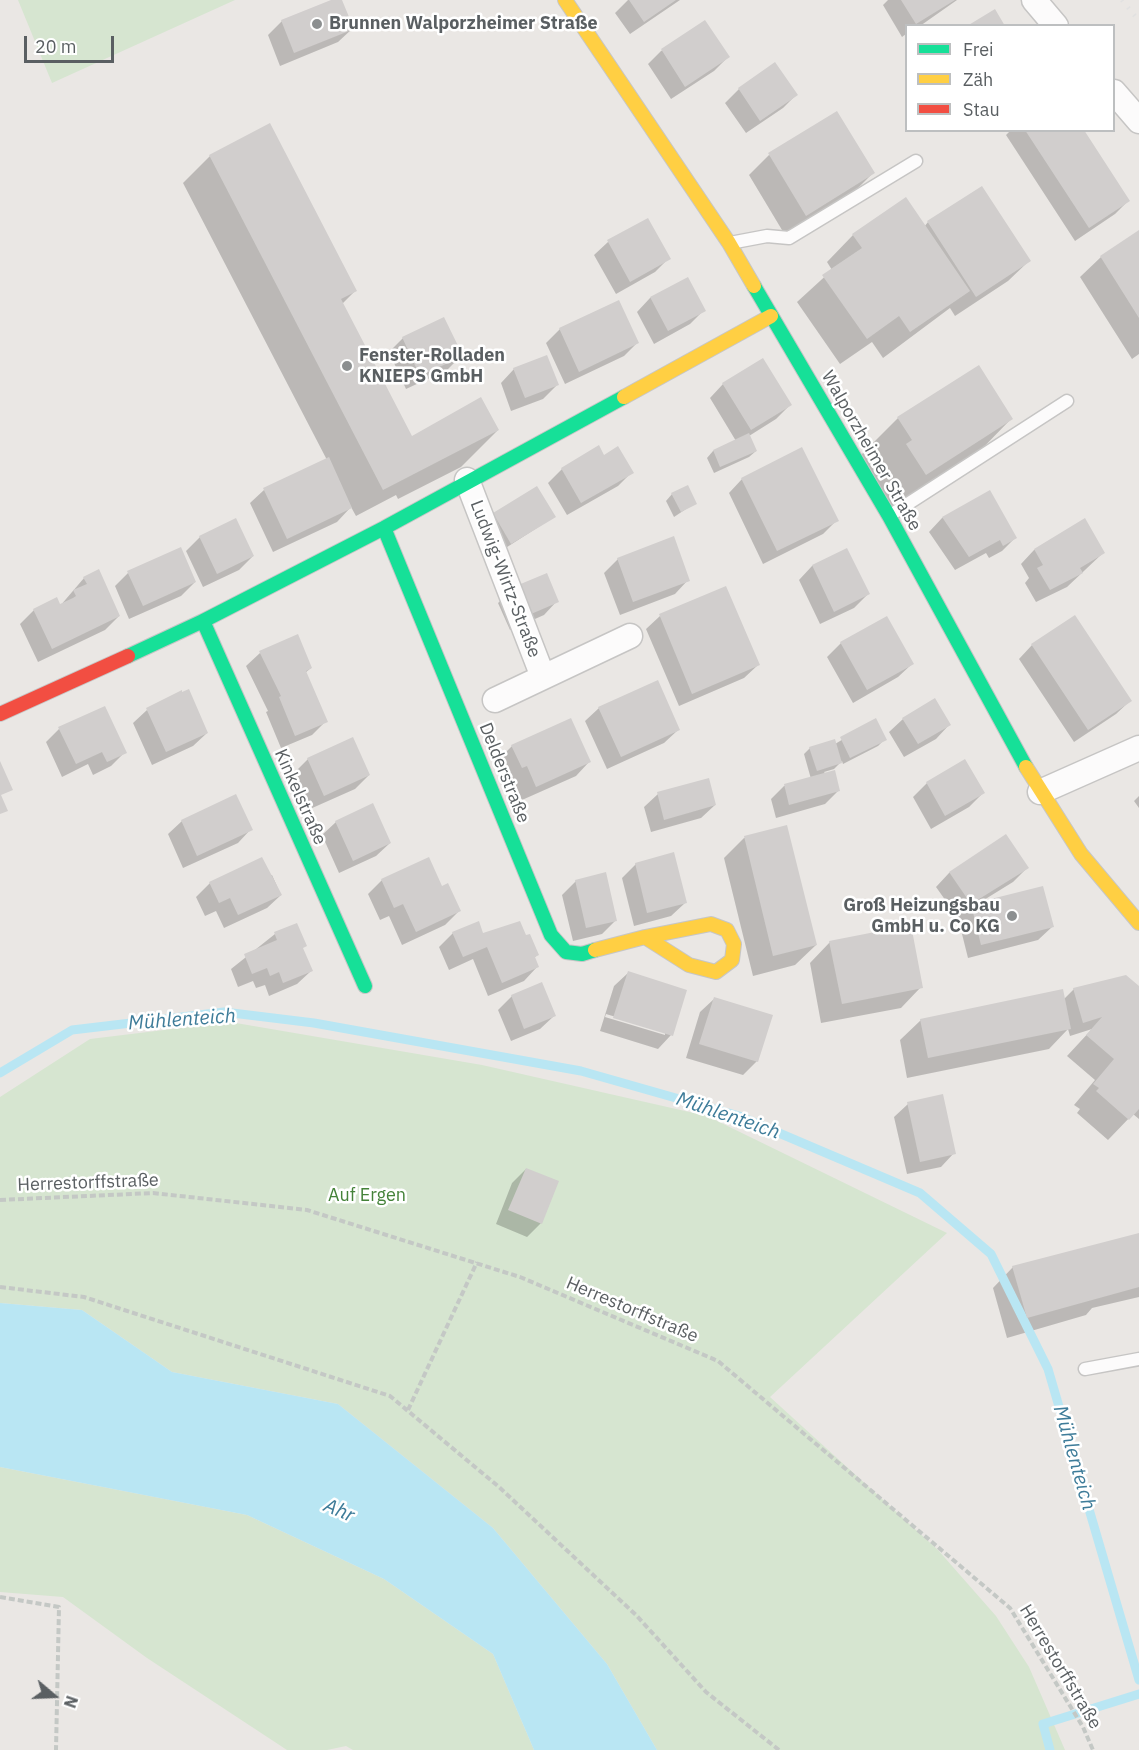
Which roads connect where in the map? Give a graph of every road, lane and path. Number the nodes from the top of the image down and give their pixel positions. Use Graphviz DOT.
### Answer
graph roads {
  1 [pos="566,0"];
  2 [pos="1034,0"];
  3 [pos="1054,24"];
  4 [pos="1115,94"];
  5 [pos="1139,121"];
  6 [pos="916,161"];
  7 [pos="729,243"];
  8 [pos="771,316"];
  9 [pos="1067,401"];
  10 [pos="467,480"];
  11 [pos="889,516"];
  12 [pos="384,528"];
  13 [pos="203,621"];
  14 [pos="630,636"];
  15 [pos="543,677"];
  16 [pos="495,700"];
  17 [pos="0,714"];
  18 [pos="1139,748"];
  19 [pos="1040,792"];
  20 [pos="1139,923"];
  21 [pos="645,937"];
  22 [pos="365,986"];
  23 [pos="0,1200"];
  24 [pos="477,1262"];
  25 [pos="0,1287"];
  26 [pos="1139,1359"];
  27 [pos="1085,1369"];
  28 [pos="408,1410"];
  29 [pos="0,1597"];
  30 [pos="56,1750"];
  31 [pos="779,1750"];
  32 [pos="1093,1750"];
  1 -- 7 [label="street, Walporzheimer Straße"];
  2 -- 3 [label="street"];
  4 -- 5 [label="street"];
  6 -- 7 [label="lane"];
  7 -- 8 [label="street, Walporzheimer Straße"];
  8 -- 10 [label="street"];
  8 -- 11 [label="street, Walporzheimer Straße"];
  9 -- 11 [label="lane"];
  10 -- 12 [label="street"];
  10 -- 15 [label="street, Ludwig-Wirtz-Straße"];
  11 -- 19 [label="street, Walporzheimer Straße"];
  12 -- 13 [label="street"];
  12 -- 21 [label="street, Delderstraße"];
  13 -- 17 [label="street"];
  13 -- 22 [label="street, Kinkelstraße"];
  14 -- 15 [label="street, Ludwig-Wirtz-Straße"];
  15 -- 16 [label="street, Ludwig-Wirtz-Straße"];
  18 -- 19 [label="street"];
  19 -- 20 [label="street, Walporzheimer Straße"];
  21 -- 21 [label="street, Delderstraße"];
  23 -- 24 [label="path, Herrestorffstraße"];
  24 -- 28 [label="path"];
  24 -- 32 [label="path, Herrestorffstraße"];
  25 -- 28 [label="path"];
  26 -- 27 [label="lane"];
  28 -- 31 [label="path"];
  29 -- 30 [label="path"];
}
